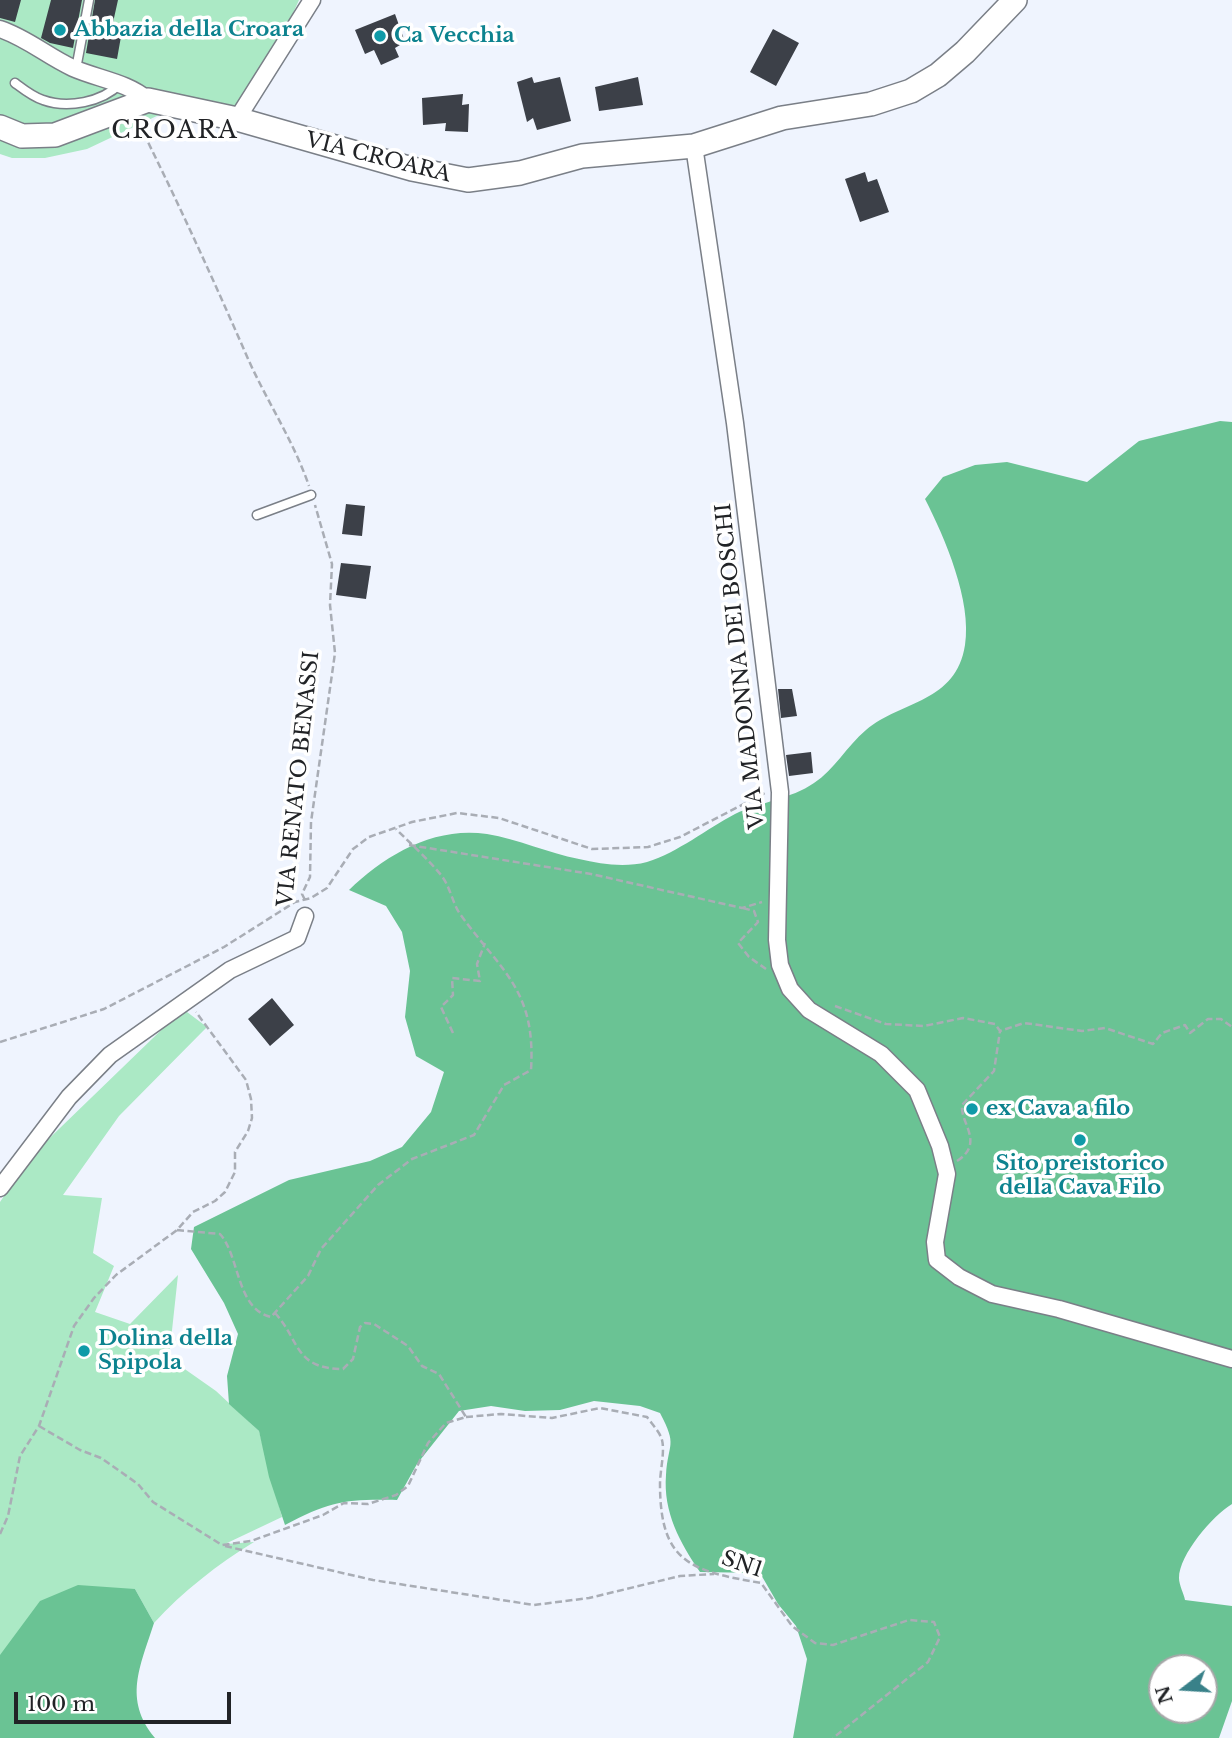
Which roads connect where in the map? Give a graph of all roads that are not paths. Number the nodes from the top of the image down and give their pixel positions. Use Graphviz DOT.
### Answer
graph roads {
  1 [pos="89,0"];
  2 [pos="312,0"];
  3 [pos="1015,0"];
  4 [pos="0,29"];
  5 [pos="76,69"];
  6 [pos="15,83"];
  7 [pos="120,84"];
  8 [pos="139,103"];
  9 [pos="236,119"];
  10 [pos="0,127"];
  11 [pos="694,146"];
  12 [pos="312,495"];
  13 [pos="257,515"];
  14 [pos="305,908"];
  15 [pos="0,1188"];
  16 [pos="1232,1359"];
  1 -- 5 [label="lane"];
  2 -- 9 [label="street"];
  3 -- 11 [label="street, VIA CROARA"];
  4 -- 5 [label="street, VIA CROARA"];
  5 -- 7 [label="street, VIA CROARA"];
  6 -- 7 [label="lane"];
  7 -- 8 [label="street, VIA CROARA"];
  8 -- 9 [label="street, VIA CROARA"];
  8 -- 10 [label="street"];
  9 -- 11 [label="street, VIA CROARA"];
  11 -- 16 [label="street, VIA MADONNA DEI BOSCHI"];
  12 -- 13 [label="lane"];
  14 -- 15 [label="street, VIA RENATO BENASSI"];
}
